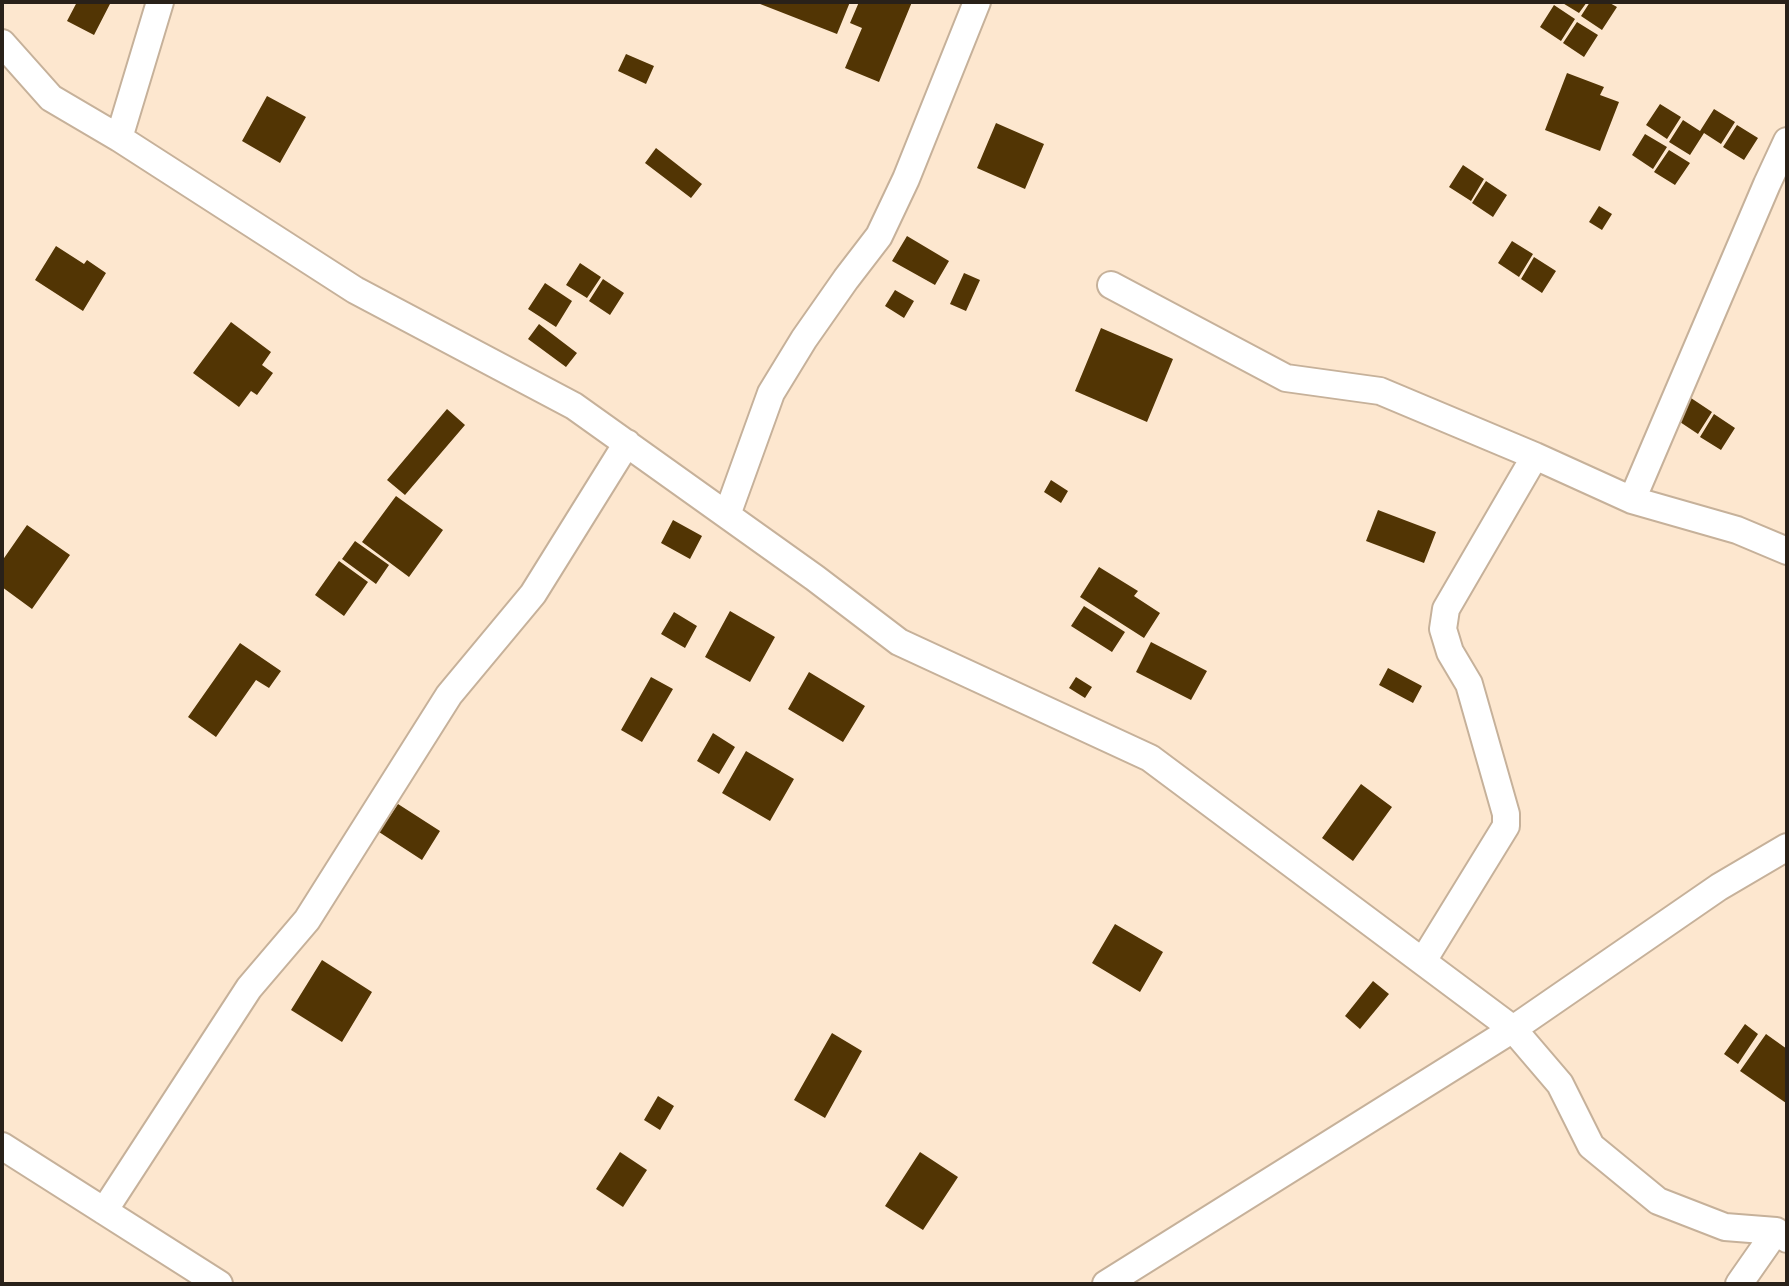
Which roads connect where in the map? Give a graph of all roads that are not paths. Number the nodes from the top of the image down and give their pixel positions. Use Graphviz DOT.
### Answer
graph roads {
  1 [pos="160,2"];
  2 [pos="976,2"];
  3 [pos="2,43"];
  4 [pos="119,138"];
  5 [pos="1787,141"];
  6 [pos="1111,285"];
  7 [pos="626,443"];
  8 [pos="1535,456"];
  9 [pos="1632,500"];
  10 [pos="727,515"];
  11 [pos="1787,551"];
  12 [pos="1787,847"];
  13 [pos="1423,961"];
  14 [pos="1513,1028"];
  15 [pos="2,1146"];
  16 [pos="104,1211"];
  17 [pos="1781,1235"];
  18 [pos="219,1284"];
  19 [pos="1106,1284"];
  20 [pos="1739,1284"];
  1 -- 4 [label="street"];
  2 -- 10 [label="street"];
  3 -- 4 [label="street"];
  4 -- 7 [label="street"];
  5 -- 9 [label="street"];
  6 -- 8 [label="street"];
  7 -- 10 [label="street"];
  7 -- 16 [label="street"];
  8 -- 9 [label="street"];
  8 -- 13 [label="street"];
  9 -- 11 [label="street"];
  10 -- 13 [label="street"];
  12 -- 14 [label="street"];
  13 -- 14 [label="street"];
  14 -- 17 [label="street"];
  14 -- 19 [label="street"];
  15 -- 16 [label="street"];
  16 -- 18 [label="street"];
  17 -- 20 [label="street"];
}
